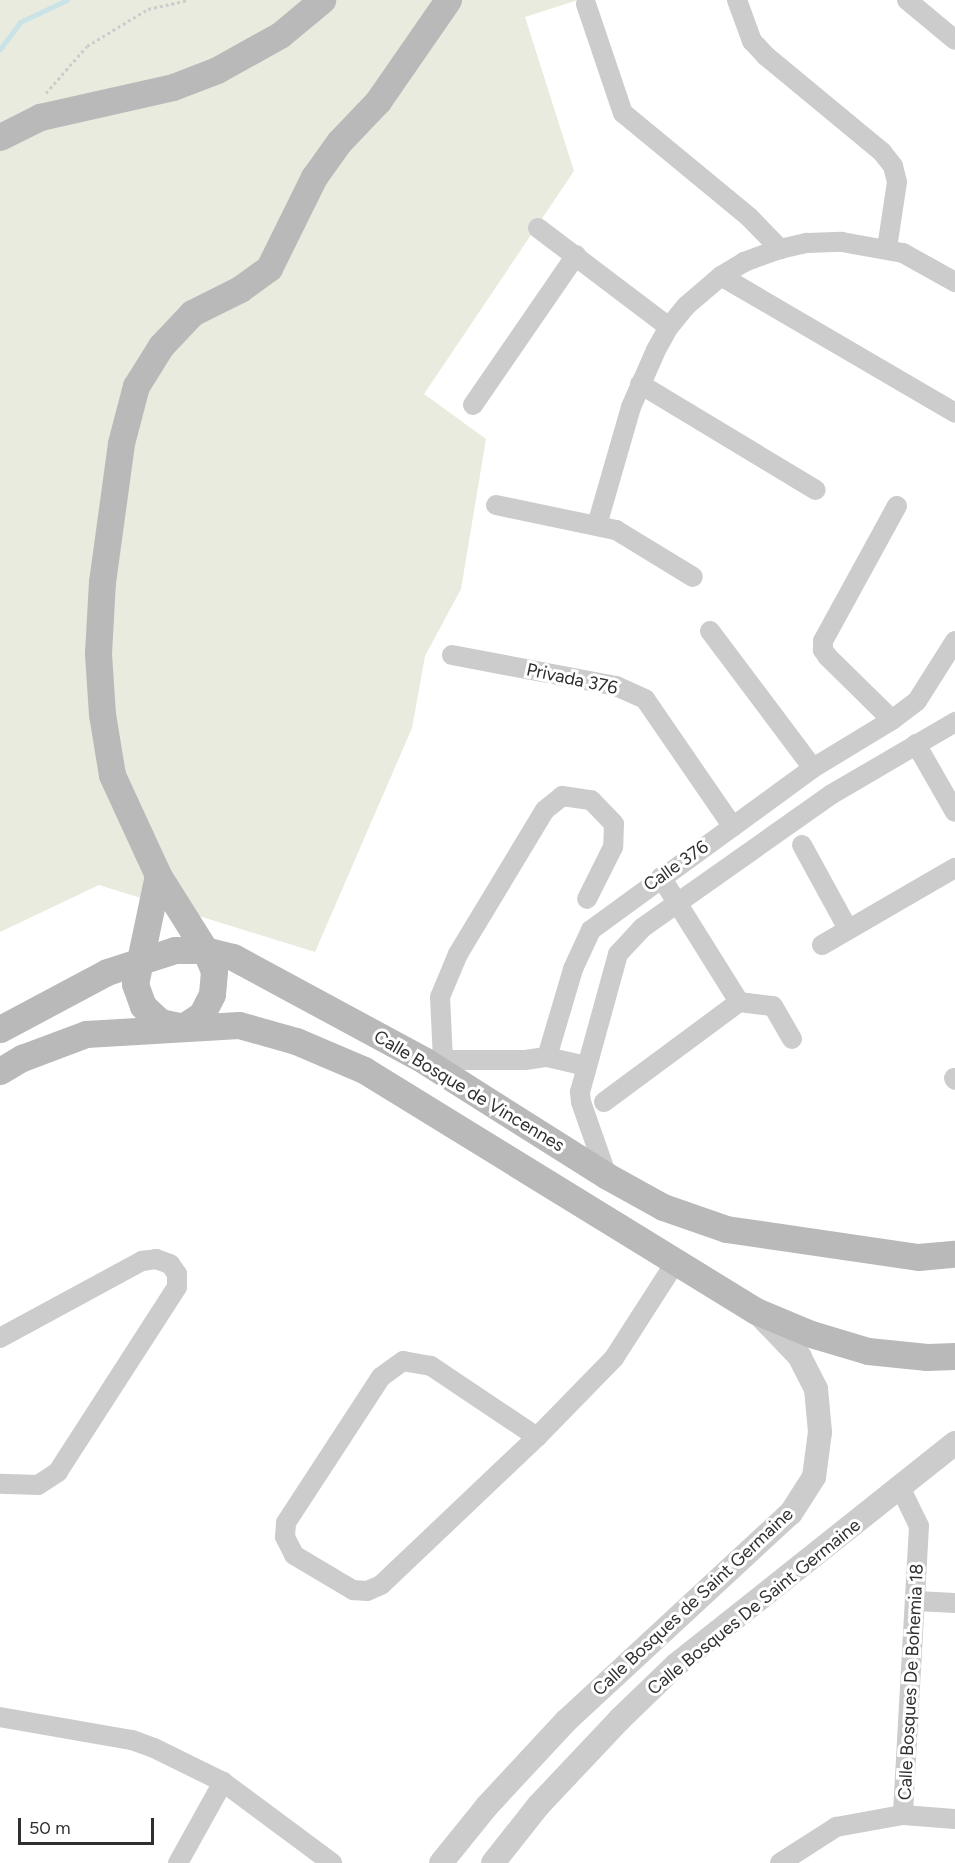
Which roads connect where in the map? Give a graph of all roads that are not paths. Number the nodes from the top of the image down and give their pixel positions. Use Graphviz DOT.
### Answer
graph roads {
  1 [pos="322,0"];
  2 [pos="448,0"];
  3 [pos="736,0"];
  4 [pos="907,0"];
  5 [pos="586,4"];
  6 [pos="955,40"];
  7 [pos="0,137"];
  8 [pos="538,228"];
  9 [pos="886,248"];
  10 [pos="780,249"];
  11 [pos="576,255"];
  12 [pos="721,276"];
  13 [pos="955,282"];
  14 [pos="669,327"];
  15 [pos="640,384"];
  16 [pos="473,405"];
  17 [pos="955,413"];
  18 [pos="816,490"];
  19 [pos="496,505"];
  20 [pos="897,506"];
  21 [pos="597,525"];
  22 [pos="693,577"];
  23 [pos="710,631"];
  24 [pos="452,655"];
  25 [pos="952,657"];
  26 [pos="892,720"];
  27 [pos="955,722"];
  28 [pos="916,744"];
  29 [pos="813,768"];
  30 [pos="955,812"];
  31 [pos="733,827"];
  32 [pos="802,845"];
  33 [pos="955,868"];
  34 [pos="158,875"];
  35 [pos="661,877"];
  36 [pos="587,899"];
  37 [pos="677,902"];
  38 [pos="848,929"];
  39 [pos="822,945"];
  40 [pos="205,950"];
  41 [pos="141,961"];
  42 [pos="739,1002"];
  43 [pos="183,1027"];
  44 [pos="0,1029"];
  45 [pos="792,1039"];
  46 [pos="547,1057"];
  47 [pos="434,1060"];
  48 [pos="585,1066"];
  49 [pos="0,1071"];
  50 [pos="604,1102"];
  51 [pos="607,1176"];
  52 [pos="955,1254"];
  53 [pos="675,1263"];
  54 [pos="756,1311"];
  55 [pos="0,1338"];
  56 [pos="955,1356"];
  57 [pos="537,1437"];
  58 [pos="955,1443"];
  59 [pos="0,1484"];
  60 [pos="901,1489"];
  61 [pos="916,1601"];
  62 [pos="955,1603"];
  63 [pos="0,1717"];
  64 [pos="223,1782"];
  65 [pos="903,1815"];
  66 [pos="955,1819"];
  67 [pos="178,1863"];
  68 [pos="332,1863"];
  69 [pos="441,1863"];
  70 [pos="493,1863"];
  71 [pos="780,1863"];
  1 -- 7 [label="main road"];
  2 -- 34 [label="main road"];
  3 -- 9 [label="street"];
  4 -- 6 [label="street"];
  5 -- 10 [label="street"];
  8 -- 11 [label="street"];
  9 -- 10 [label="street"];
  9 -- 13 [label="street"];
  10 -- 12 [label="street"];
  11 -- 14 [label="street"];
  11 -- 16 [label="street"];
  12 -- 14 [label="street"];
  12 -- 17 [label="street"];
  14 -- 15 [label="street"];
  15 -- 18 [label="street"];
  15 -- 21 [label="street"];
  19 -- 21 [label="street"];
  20 -- 26 [label="street"];
  21 -- 22 [label="street"];
  23 -- 29 [label="street"];
  24 -- 31 [label="street, Privada 376"];
  25 -- 26 [label="street, Calle 376"];
  26 -- 29 [label="street, Calle 376"];
  27 -- 28 [label="street, Calle 376"];
  28 -- 30 [label="street"];
  28 -- 37 [label="street, Calle 376"];
  29 -- 31 [label="street, Calle 376"];
  31 -- 35 [label="street, Calle 376"];
  32 -- 38 [label="street"];
  33 -- 38 [label="street"];
  34 -- 40 [label="main road"];
  34 -- 41 [label="main road"];
  35 -- 37 [label="street"];
  35 -- 46 [label="street, Calle 376"];
  36 -- 47 [label="street"];
  37 -- 42 [label="street"];
  37 -- 48 [label="street, Calle 376"];
  38 -- 39 [label="street"];
  40 -- 41 [label="main road, Calle Bosque de Vincennes"];
  40 -- 43 [label="main road"];
  40 -- 47 [label="main road, Calle Bosque de Vincennes"];
  41 -- 43 [label="main road"];
  41 -- 44 [label="main road, Calle Bosque de Vincennes"];
  42 -- 45 [label="street"];
  42 -- 50 [label="street"];
  43 -- 49 [label="main road, Calle Bosque de Vincennes"];
  43 -- 53 [label="main road, Calle Bosque de Vincennes"];
  46 -- 47 [label="street"];
  46 -- 48 [label="street"];
  47 -- 51 [label="main road, Calle Bosque de Vincennes"];
  48 -- 51 [label="street, Calle 376"];
  51 -- 52 [label="main road, Calle Bosque de Vincennes"];
  53 -- 54 [label="main road, Calle Bosque de Vincennes"];
  53 -- 57 [label="street"];
  54 -- 56 [label="main road, Calle Bosque de Vincennes"];
  54 -- 69 [label="street, Calle Bosques de Saint Germaine"];
  55 -- 59 [label="street"];
  57 -- 57 [label="street"];
  58 -- 60 [label="street, Calle Bosques De Saint Germaine"];
  60 -- 61 [label="street, Calle Bosques De Bohemia 18"];
  60 -- 70 [label="street, Calle Bosques De Saint Germaine"];
  61 -- 62 [label="street"];
  61 -- 65 [label="street, Calle Bosques De Bohemia 18"];
  63 -- 64 [label="street"];
  64 -- 67 [label="street"];
  64 -- 68 [label="street"];
  65 -- 66 [label="street"];
  65 -- 71 [label="street, Calle Bosques De Bohemia 18"];
}
